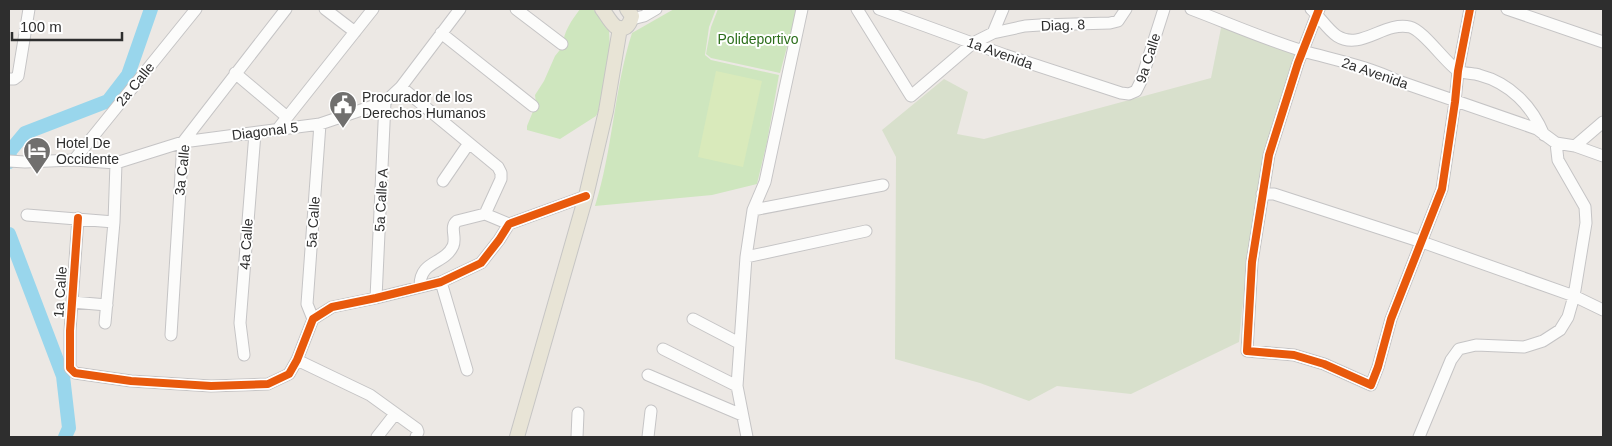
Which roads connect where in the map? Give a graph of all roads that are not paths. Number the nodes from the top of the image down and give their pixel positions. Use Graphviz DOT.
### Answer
graph roads {
  1 [pos="29,9"];
  2 [pos="196,9"];
  3 [pos="286,9"];
  4 [pos="325,9"];
  5 [pos="373,9"];
  6 [pos="460,9"];
  7 [pos="516,9"];
  8 [pos="656,9"];
  9 [pos="802,9"];
  10 [pos="857,9"];
  11 [pos="880,9"];
  12 [pos="1003,9"];
  13 [pos="1126,9"];
  14 [pos="1164,9"];
  15 [pos="1191,9"];
  16 [pos="1470,9"];
  17 [pos="1507,9"];
  18 [pos="1316,11"];
  19 [pos="631,12"];
  20 [pos="612,16"];
  21 [pos="355,32"];
  22 [pos="440,33"];
  23 [pos="993,34"];
  24 [pos="1603,42"];
  25 [pos="973,43"];
  26 [pos="562,44"];
  27 [pos="1303,51"];
  28 [pos="1458,71"];
  29 [pos="235,72"];
  30 [pos="9,80"];
  31 [pos="401,87"];
  32 [pos="1121,93"];
  33 [pos="386,102"];
  34 [pos="1456,102"];
  35 [pos="533,106"];
  36 [pos="287,118"];
  37 [pos="1603,122"];
  38 [pos="320,124"];
  39 [pos="277,130"];
  40 [pos="254,133"];
  41 [pos="1544,134"];
  42 [pos="183,142"];
  43 [pos="469,143"];
  44 [pos="1556,143"];
  45 [pos="1575,146"];
  46 [pos="1603,156"];
  47 [pos="74,160"];
  48 [pos="9,161"];
  49 [pos="116,163"];
  50 [pos="443,181"];
  51 [pos="883,185"];
  52 [pos="1262,194"];
  53 [pos="586,196"];
  54 [pos="753,210"];
  55 [pos="485,214"];
  56 [pos="27,215"];
  57 [pos="78,218"];
  58 [pos="114,222"];
  59 [pos="509,224"];
  60 [pos="866,230"];
  61 [pos="1422,242"];
  62 [pos="746,257"];
  63 [pos="441,282"];
  64 [pos="420,286"];
  65 [pos="1574,296"];
  66 [pos="376,298"];
  67 [pos="72,302"];
  68 [pos="107,305"];
  69 [pos="1603,310"];
  70 [pos="313,319"];
  71 [pos="693,319"];
  72 [pos="105,322"];
  73 [pos="171,335"];
  74 [pos="739,343"];
  75 [pos="663,349"];
  76 [pos="244,355"];
  77 [pos="297,360"];
  78 [pos="467,370"];
  79 [pos="648,374"];
  80 [pos="737,386"];
  81 [pos="651,411"];
  82 [pos="395,414"];
  83 [pos="578,414"];
  84 [pos="742,415"];
  85 [pos="376,437"];
  86 [pos="416,437"];
  87 [pos="517,437"];
  88 [pos="577,437"];
  89 [pos="648,437"];
  90 [pos="747,437"];
  91 [pos="1419,437"];
  1 -- 30 [label="street"];
  2 -- 47 [label="street, 2a Calle"];
  3 -- 29 [label="street, 3a Calle"];
  4 -- 21 [label="street"];
  5 -- 21 [label="street"];
  6 -- 22 [label="street, Diagonal 5"];
  7 -- 26 [label="street"];
  8 -- 19 [label="street"];
  9 -- 54 [label="street"];
  10 -- 25 [label="street, Diag. 8"];
  11 -- 25 [label="street, 1a Avenida"];
  12 -- 23 [label="street"];
  13 -- 23 [label="street, Diag. 8"];
  14 -- 32 [label="street, 9a Calle"];
  15 -- 27 [label="street, 2a Avenida"];
  16 -- 28 [label="street"];
  17 -- 24 [label="street"];
  18 -- 27 [label="street"];
  18 -- 28 [label="street"];
  19 -- 20 [label="main road"];
  20 -- 53 [label="main road"];
  21 -- 36 [label="street"];
  22 -- 31 [label="street, Diagonal 5"];
  22 -- 35 [label="street"];
  23 -- 25 [label="street, Diag. 8"];
  25 -- 32 [label="street, 1a Avenida"];
  27 -- 34 [label="street, 2a Avenida"];
  27 -- 52 [label="street"];
  28 -- 34 [label="street"];
  28 -- 41 [label="street"];
  29 -- 36 [label="street"];
  29 -- 42 [label="street, 3a Calle"];
  31 -- 33 [label="street, Diagonal 5"];
  31 -- 43 [label="street"];
  33 -- 38 [label="street, Diagonal 5"];
  33 -- 66 [label="street, 5a Calle A"];
  34 -- 41 [label="street, 2a Avenida"];
  34 -- 61 [label="street"];
  36 -- 39 [label="street"];
  37 -- 45 [label="street"];
  38 -- 39 [label="street, Diagonal 5"];
  38 -- 70 [label="street, 5a Calle"];
  39 -- 40 [label="street, Diagonal 5"];
  40 -- 42 [label="street, Diagonal 5"];
  40 -- 76 [label="street, 4a Calle"];
  41 -- 44 [label="street, 2a Avenida"];
  42 -- 49 [label="street, Diagonal 5"];
  42 -- 73 [label="street, 3a Calle"];
  43 -- 50 [label="street"];
  43 -- 55 [label="street"];
  44 -- 45 [label="street"];
  44 -- 65 [label="street"];
  45 -- 46 [label="street"];
  47 -- 48 [label="street, Diagonal 5"];
  47 -- 49 [label="street, Diagonal 5"];
  49 -- 58 [label="street"];
  51 -- 54 [label="street"];
  52 -- 61 [label="street"];
  52 -- 61 [label="street"];
  53 -- 59 [label="street"];
  53 -- 87 [label="main road"];
  54 -- 62 [label="street"];
  55 -- 59 [label="street"];
  55 -- 64 [label="street"];
  56 -- 57 [label="street"];
  57 -- 58 [label="street"];
  57 -- 67 [label="street, 1a Calle"];
  58 -- 68 [label="street"];
  59 -- 63 [label="street"];
  60 -- 62 [label="street"];
  61 -- 65 [label="street"];
  62 -- 74 [label="street"];
  63 -- 64 [label="street"];
  63 -- 78 [label="street"];
  64 -- 66 [label="street"];
  65 -- 69 [label="street"];
  65 -- 91 [label="street"];
  66 -- 70 [label="street"];
  67 -- 68 [label="street"];
  67 -- 77 [label="street, 1a Calle"];
  68 -- 72 [label="street"];
  70 -- 77 [label="street"];
  71 -- 74 [label="street"];
  74 -- 80 [label="street"];
  75 -- 80 [label="street"];
  77 -- 82 [label="street"];
  79 -- 84 [label="street"];
  80 -- 84 [label="street"];
  81 -- 89 [label="street"];
  82 -- 85 [label="street"];
  82 -- 86 [label="street"];
  83 -- 88 [label="street"];
  84 -- 90 [label="street"];
}
